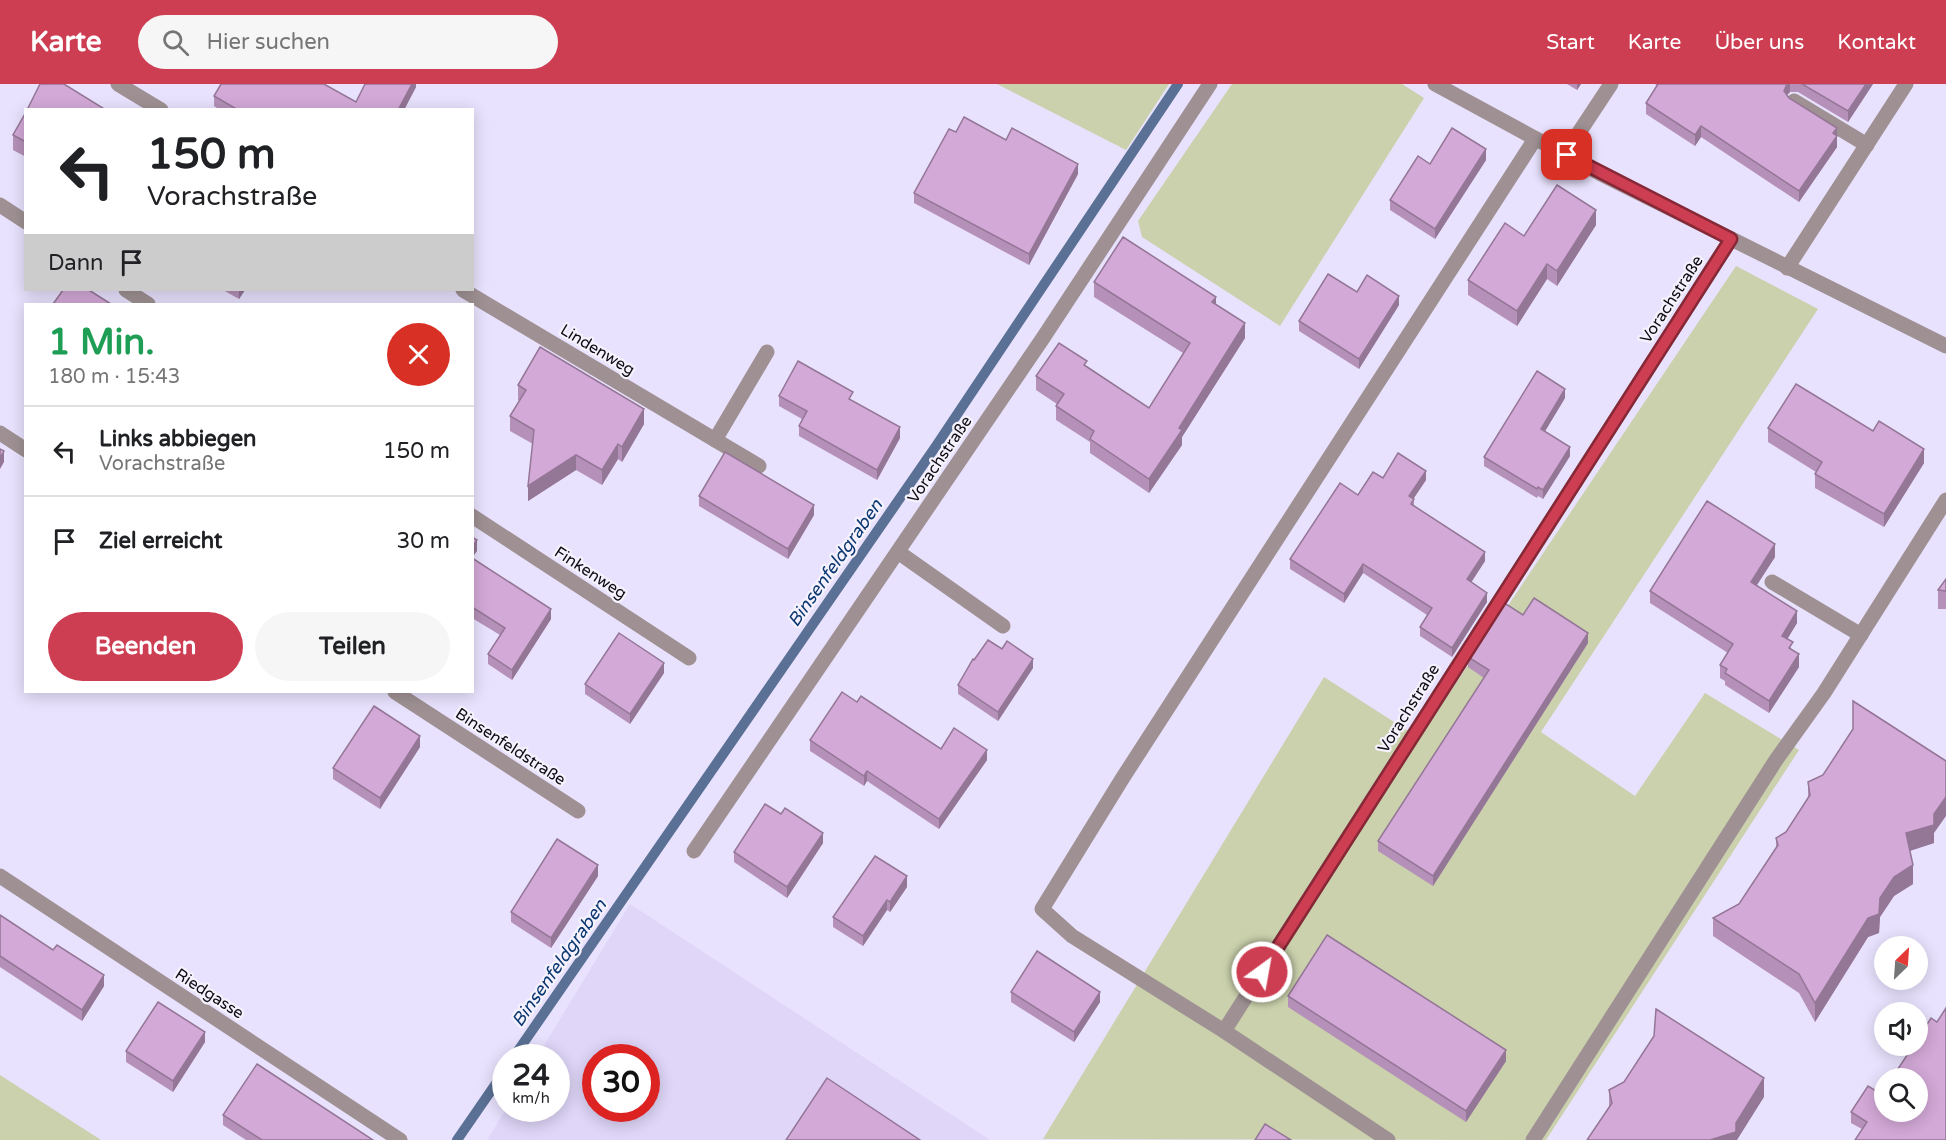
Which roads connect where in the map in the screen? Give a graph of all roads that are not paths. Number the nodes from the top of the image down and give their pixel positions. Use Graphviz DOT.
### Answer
graph roads {
  1 [pos="118,84"];
  2 [pos="1210,84"];
  3 [pos="1435,84"];
  4 [pos="1611,84"];
  5 [pos="1906,84"];
  6 [pos="1794,101"];
  7 [pos="159,108"];
  8 [pos="1535,139"];
  9 [pos="1867,145"];
  10 [pos="1567,155"];
  11 [pos="0,205"];
  12 [pos="24,221"];
  13 [pos="1731,239"];
  14 [pos="1787,267"];
  15 [pos="128,291"];
  16 [pos="465,291"];
  17 [pos="146,303"];
  18 [pos="1946,346"];
  19 [pos="767,352"];
  20 [pos="0,433"];
  21 [pos="715,440"];
  22 [pos="24,449"];
  23 [pos="759,466"];
  24 [pos="1946,500"];
  25 [pos="474,517"];
  26 [pos="898,552"];
  27 [pos="1772,582"];
  28 [pos="1003,626"];
  29 [pos="1860,635"];
  30 [pos="689,658"];
  31 [pos="397,693"];
  32 [pos="578,811"];
  33 [pos="694,851"];
  34 [pos="0,876"];
  35 [pos="1224,1031"];
  36 [pos="400,1140"];
  37 [pos="1388,1140"];
  38 [pos="1533,1140"];
  1 -- 7 [label="street"];
  2 -- 26 [label="street, Vorachstraße"];
  3 -- 8 [label="street"];
  4 -- 10 [label="street"];
  5 -- 9 [label="street"];
  6 -- 9 [label="street"];
  8 -- 10 [label="street"];
  8 -- 35 [label="street"];
  9 -- 14 [label="street"];
  10 -- 13 [label="street"];
  11 -- 12 [label="street"];
  13 -- 14 [label="street"];
  13 -- 35 [label="street, Vorachstraße"];
  14 -- 18 [label="street"];
  15 -- 17 [label="street"];
  16 -- 21 [label="street, Lindenweg"];
  19 -- 21 [label="street"];
  20 -- 22 [label="street"];
  21 -- 23 [label="street, Lindenweg"];
  24 -- 29 [label="street"];
  25 -- 30 [label="street, Finkenweg"];
  26 -- 28 [label="street"];
  26 -- 33 [label="street, Vorachstraße"];
  27 -- 29 [label="street"];
  29 -- 38 [label="street"];
  31 -- 32 [label="street, Binsenfeldstraße"];
  34 -- 36 [label="street, Riedgasse"];
  35 -- 37 [label="street"];
}
